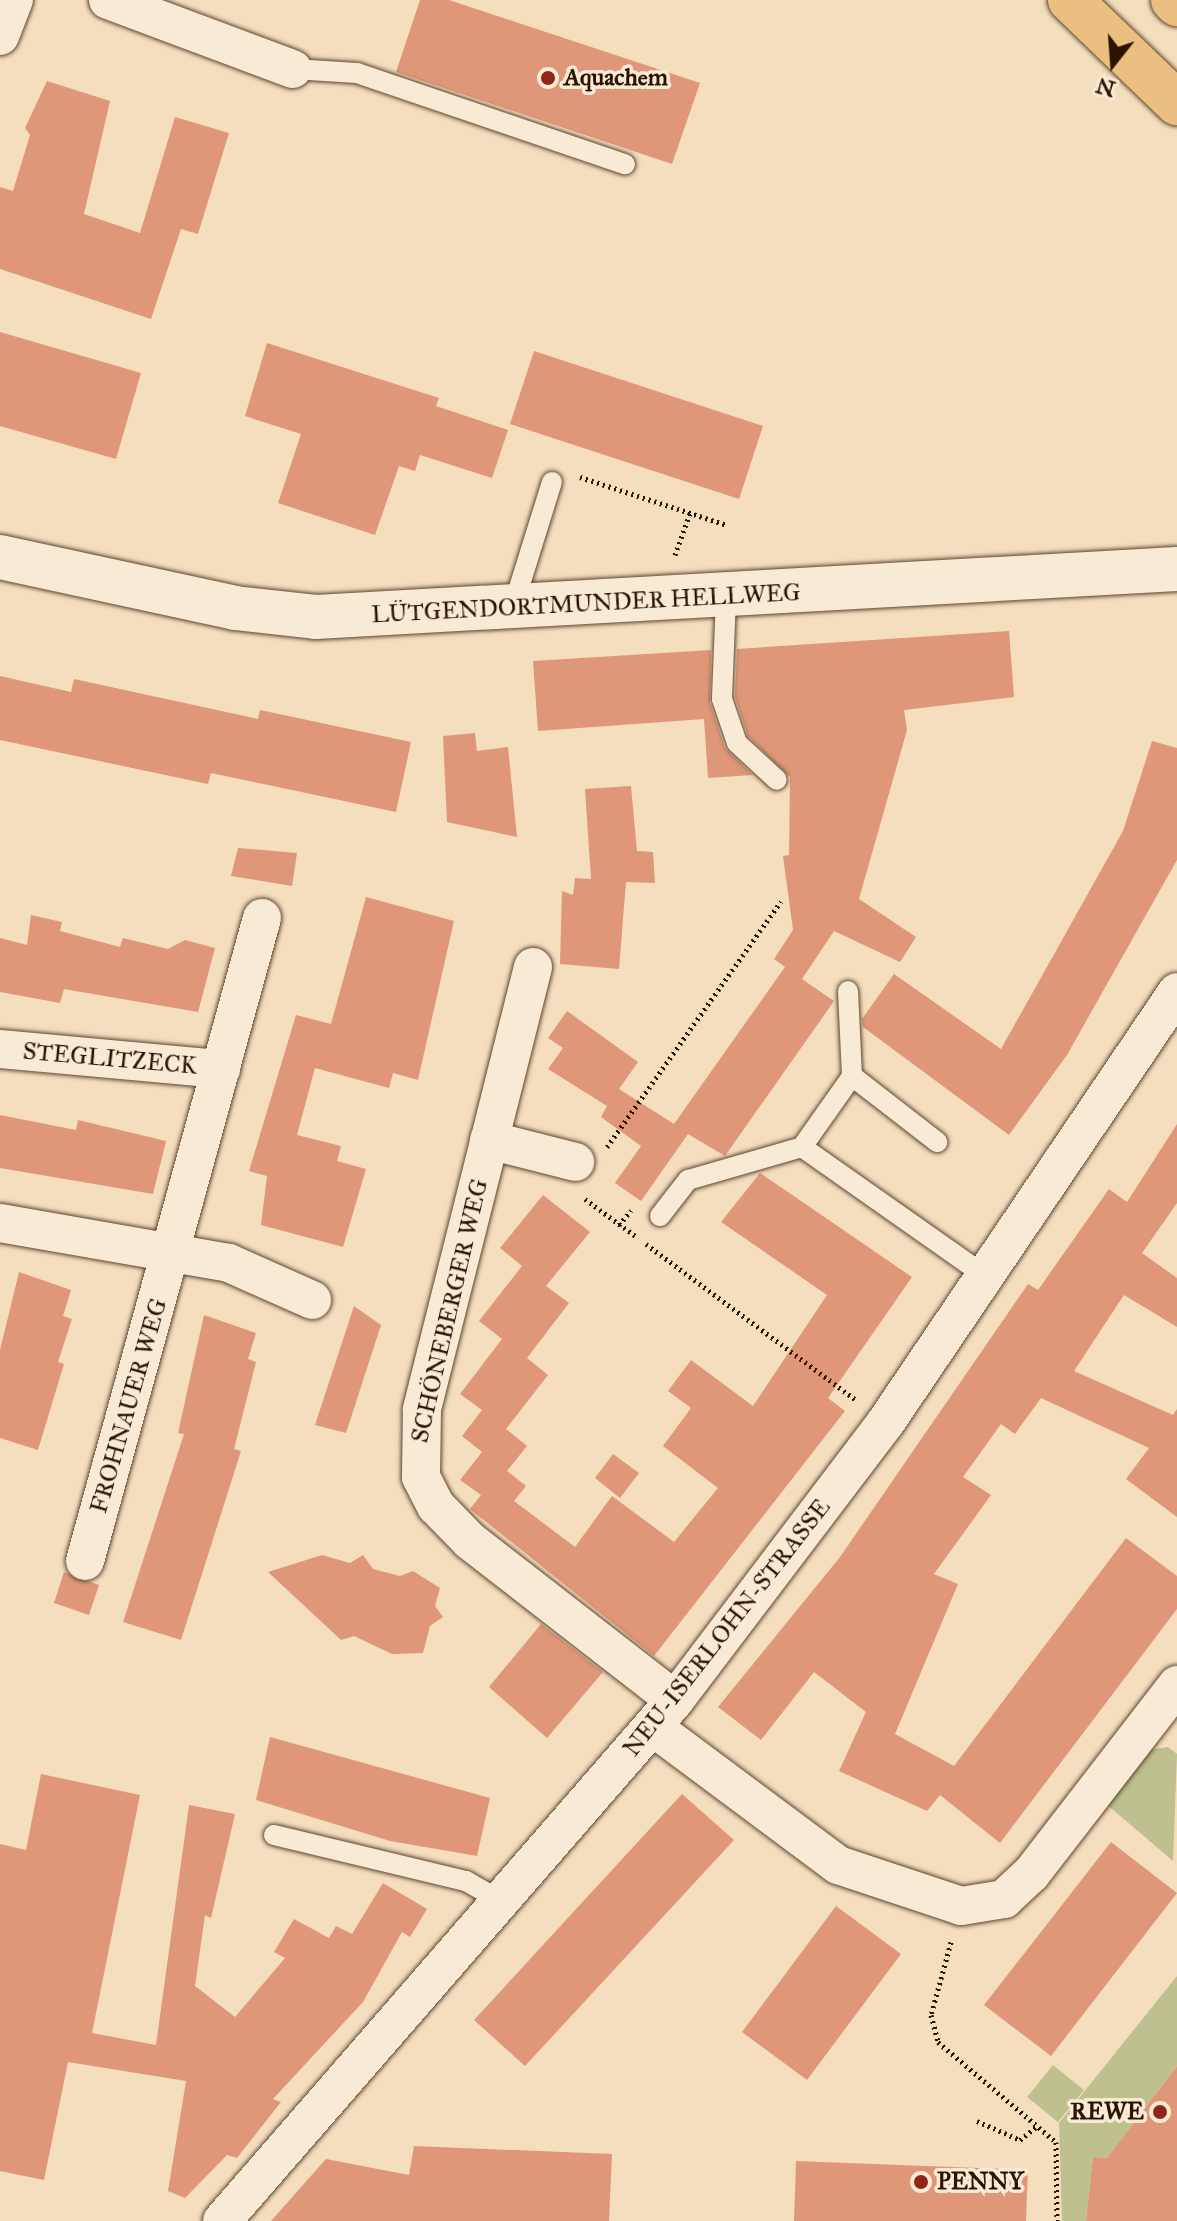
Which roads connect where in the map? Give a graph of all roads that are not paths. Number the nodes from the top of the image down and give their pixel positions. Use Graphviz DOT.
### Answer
graph roads {
  1 [pos="14,0"];
  2 [pos="108,0"];
  3 [pos="1070,0"];
  4 [pos="0,36"];
  5 [pos="293,69"];
  6 [pos="1177,103"];
  7 [pos="625,164"];
  8 [pos="552,482"];
  9 [pos="0,557"];
  10 [pos="1177,569"];
  11 [pos="726,598"];
  12 [pos="511,610"];
  13 [pos="777,780"];
  14 [pos="262,918"];
  15 [pos="533,967"];
  16 [pos="848,991"];
  17 [pos="1177,992"];
  18 [pos="0,1049"];
  19 [pos="221,1069"];
  20 [pos="852,1076"];
  21 [pos="489,1140"];
  22 [pos="937,1142"];
  23 [pos="802,1147"];
  24 [pos="584,1170"];
  25 [pos="660,1216"];
  26 [pos="0,1223"];
  27 [pos="173,1250"];
  28 [pos="987,1277"];
  29 [pos="312,1300"];
  30 [pos="85,1561"];
  31 [pos="1171,1706"];
  32 [pos="664,1714"];
  33 [pos="274,1835"];
  34 [pos="501,1901"];
  35 [pos="222,2221"];
  1 -- 4 [label="street"];
  2 -- 5 [label="street"];
  3 -- 6 [label="highway"];
  5 -- 7 [label="lane"];
  8 -- 12 [label="lane"];
  9 -- 12 [label="main road, LÜTGENDORTMUNDER HELLWEG"];
  10 -- 11 [label="main road, LÜTGENDORTMUNDER HELLWEG"];
  11 -- 12 [label="main road, LÜTGENDORTMUNDER HELLWEG"];
  11 -- 13 [label="lane"];
  14 -- 19 [label="street, STEGLITZECK"];
  15 -- 21 [label="street, SCHÖNEBERGER WEG"];
  16 -- 20 [label="lane"];
  17 -- 28 [label="street, NEU-ISERLOHN-STRASSE"];
  18 -- 19 [label="street, STEGLITZECK"];
  19 -- 27 [label="street, STEGLITZECK"];
  20 -- 22 [label="lane"];
  20 -- 23 [label="lane"];
  21 -- 24 [label="street"];
  21 -- 32 [label="street, SCHÖNEBERGER WEG"];
  23 -- 25 [label="lane"];
  23 -- 28 [label="lane"];
  26 -- 27 [label="street"];
  27 -- 29 [label="street"];
  27 -- 30 [label="street, FROHNAUER WEG"];
  28 -- 32 [label="street, NEU-ISERLOHN-STRASSE"];
  31 -- 32 [label="street, SCHÖNEBERGER WEG"];
  32 -- 34 [label="street, NEU-ISERLOHN-STRASSE"];
  33 -- 34 [label="lane"];
  34 -- 35 [label="street, NEU-ISERLOHN-STRASSE"];
}
